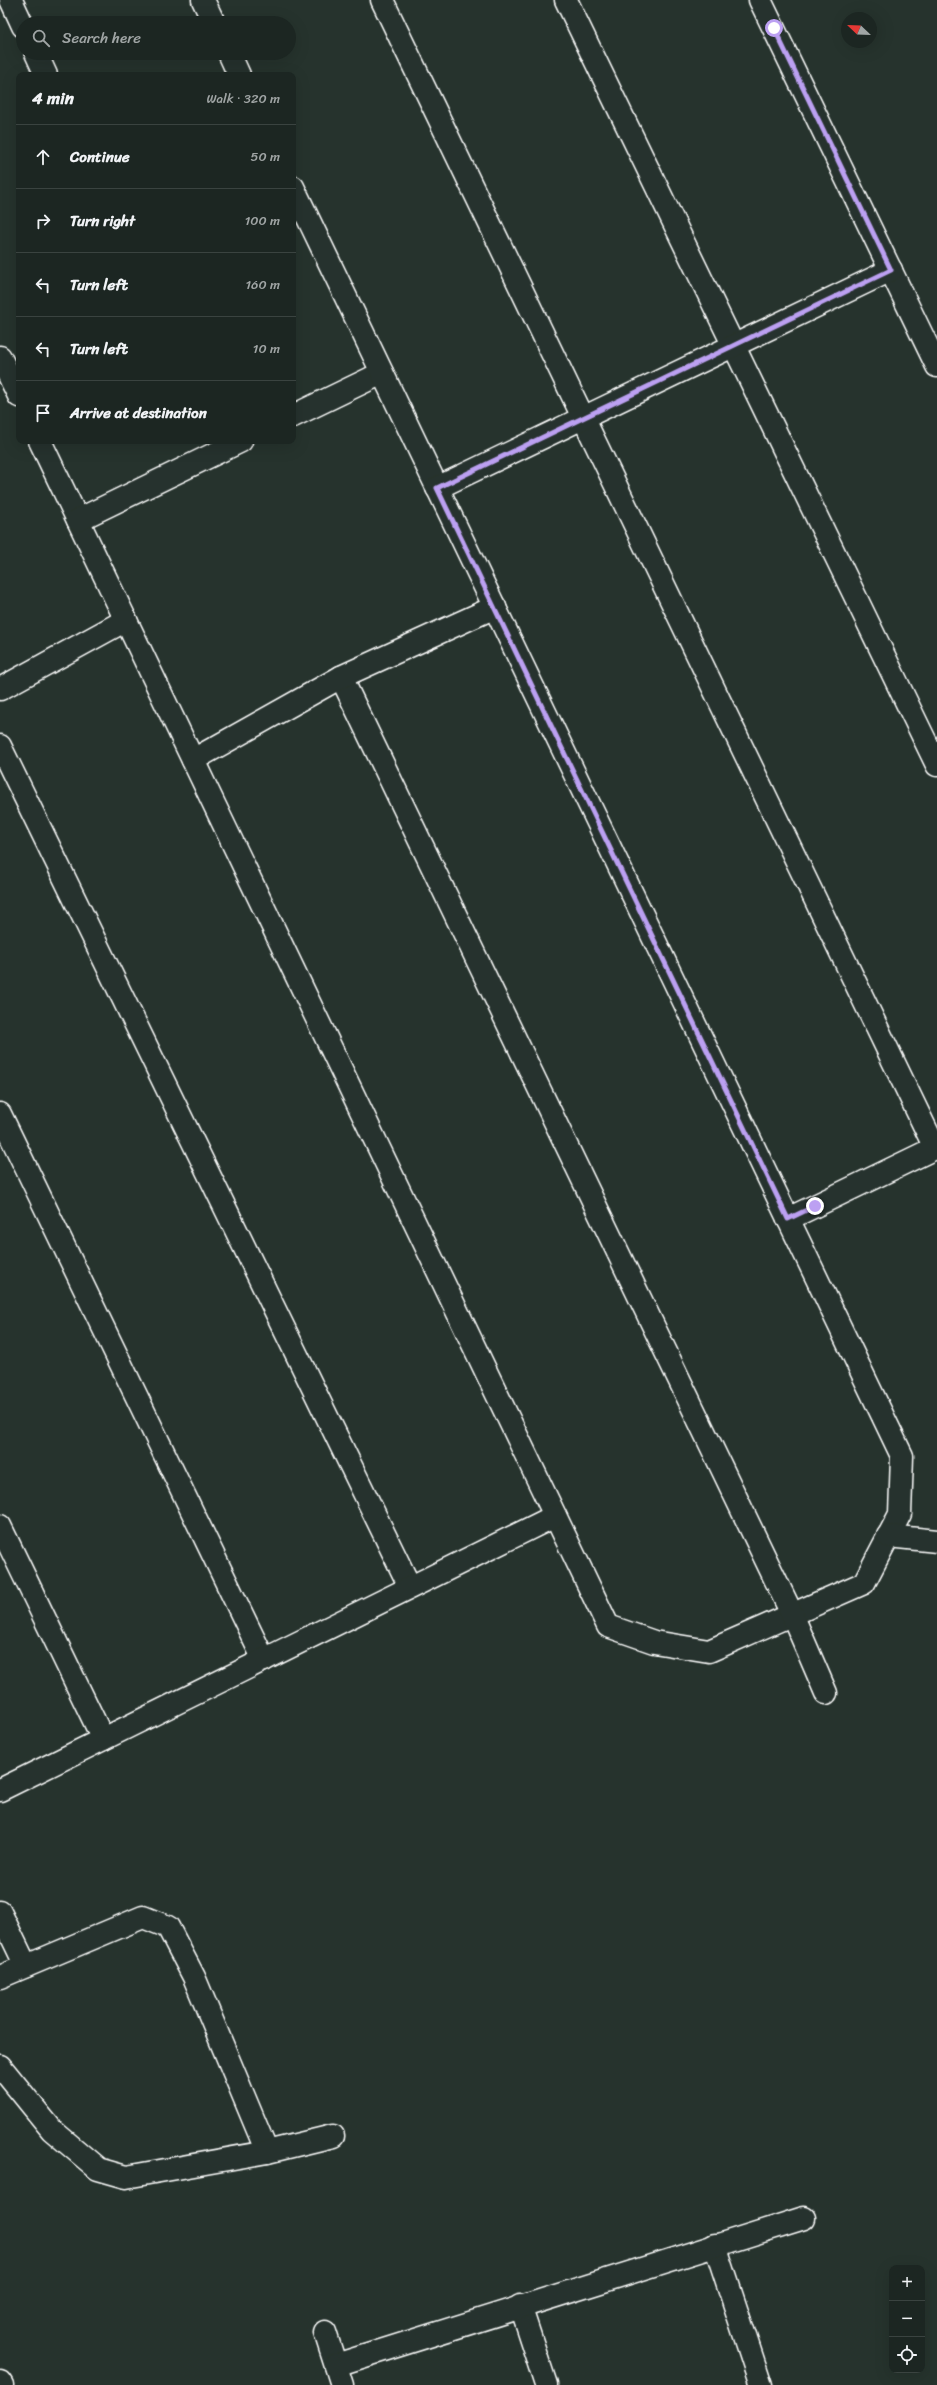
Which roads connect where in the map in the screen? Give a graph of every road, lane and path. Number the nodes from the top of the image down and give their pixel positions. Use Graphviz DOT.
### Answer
graph roads {
  1 [pos="11,0"];
  2 [pos="203,0"];
  3 [pos="382,0"];
  4 [pos="566,0"];
  5 [pos="760,0"];
  6 [pos="18,16"];
  7 [pos="211,16"];
  8 [pos="39,60"];
  9 [pos="232,60"];
  10 [pos="45,72"];
  11 [pos="238,72"];
  12 [pos="296,193"];
  13 [pos="891,270"];
  14 [pos="733,346"];
  15 [pos="0,357"];
  16 [pos="937,366"];
  17 [pos="382,373"];
  18 [pos="16,390"];
  19 [pos="296,415"];
  20 [pos="583,418"];
  21 [pos="41,444"];
  22 [pos="227,444"];
  23 [pos="437,488"];
  24 [pos="78,520"];
  25 [pos="495,607"];
  26 [pos="126,620"];
  27 [pos="341,677"];
  28 [pos="0,690"];
  29 [pos="0,746"];
  30 [pos="193,760"];
  31 [pos="937,765"];
  32 [pos="0,1114"];
  33 [pos="936,1147"];
  34 [pos="788,1219"];
  35 [pos="555,1516"];
  36 [pos="0,1526"];
  37 [pos="888,1536"];
  38 [pos="937,1541"];
  39 [pos="410,1588"];
  40 [pos="792,1614"];
  41 [pos="264,1660"];
  42 [pos="826,1693"];
  43 [pos="103,1740"];
  44 [pos="0,1790"];
  45 [pos="0,1912"];
  46 [pos="26,1966"];
  47 [pos="0,1977"];
  48 [pos="0,2066"];
  49 [pos="334,2136"];
  50 [pos="267,2152"];
  51 [pos="804,2218"];
  52 [pos="715,2245"];
  53 [pos="520,2306"];
  54 [pos="325,2332"];
  55 [pos="339,2375"];
  56 [pos="0,2382"];
  57 [pos="2,2385"];
  58 [pos="546,2385"];
  59 [pos="761,2385"];
  1 -- 6 [label="street"];
  2 -- 7 [label="street"];
  3 -- 20 [label="street"];
  4 -- 14 [label="street"];
  5 -- 13 [label="street"];
  8 -- 10 [label="street"];
  9 -- 11 [label="street"];
  12 -- 17 [label="street"];
  13 -- 14 [label="street"];
  13 -- 16 [label="street"];
  14 -- 20 [label="street"];
  14 -- 31 [label="street"];
  15 -- 18 [label="street"];
  17 -- 19 [label="street"];
  17 -- 23 [label="street"];
  20 -- 23 [label="street"];
  20 -- 33 [label="street"];
  21 -- 24 [label="street"];
  22 -- 24 [label="street"];
  23 -- 25 [label="street"];
  24 -- 26 [label="street"];
  25 -- 27 [label="street"];
  25 -- 34 [label="street"];
  26 -- 28 [label="street"];
  26 -- 30 [label="street"];
  27 -- 30 [label="street"];
  27 -- 40 [label="street"];
  29 -- 39 [label="street"];
  30 -- 35 [label="street"];
  32 -- 41 [label="street"];
  33 -- 34 [label="street"];
  34 -- 37 [label="street"];
  35 -- 39 [label="street"];
  35 -- 40 [label="street"];
  36 -- 43 [label="street"];
  37 -- 38 [label="street"];
  37 -- 40 [label="street"];
  39 -- 41 [label="street"];
  40 -- 42 [label="street"];
  41 -- 43 [label="street"];
  43 -- 44 [label="street"];
  45 -- 46 [label="street"];
  46 -- 47 [label="street"];
  46 -- 50 [label="street"];
  48 -- 50 [label="street"];
  49 -- 50 [label="street"];
  51 -- 52 [label="street"];
  52 -- 53 [label="street"];
  52 -- 59 [label="street"];
  53 -- 55 [label="street"];
  53 -- 58 [label="street"];
  54 -- 55 [label="street"];
  56 -- 57 [label="street"];
}
